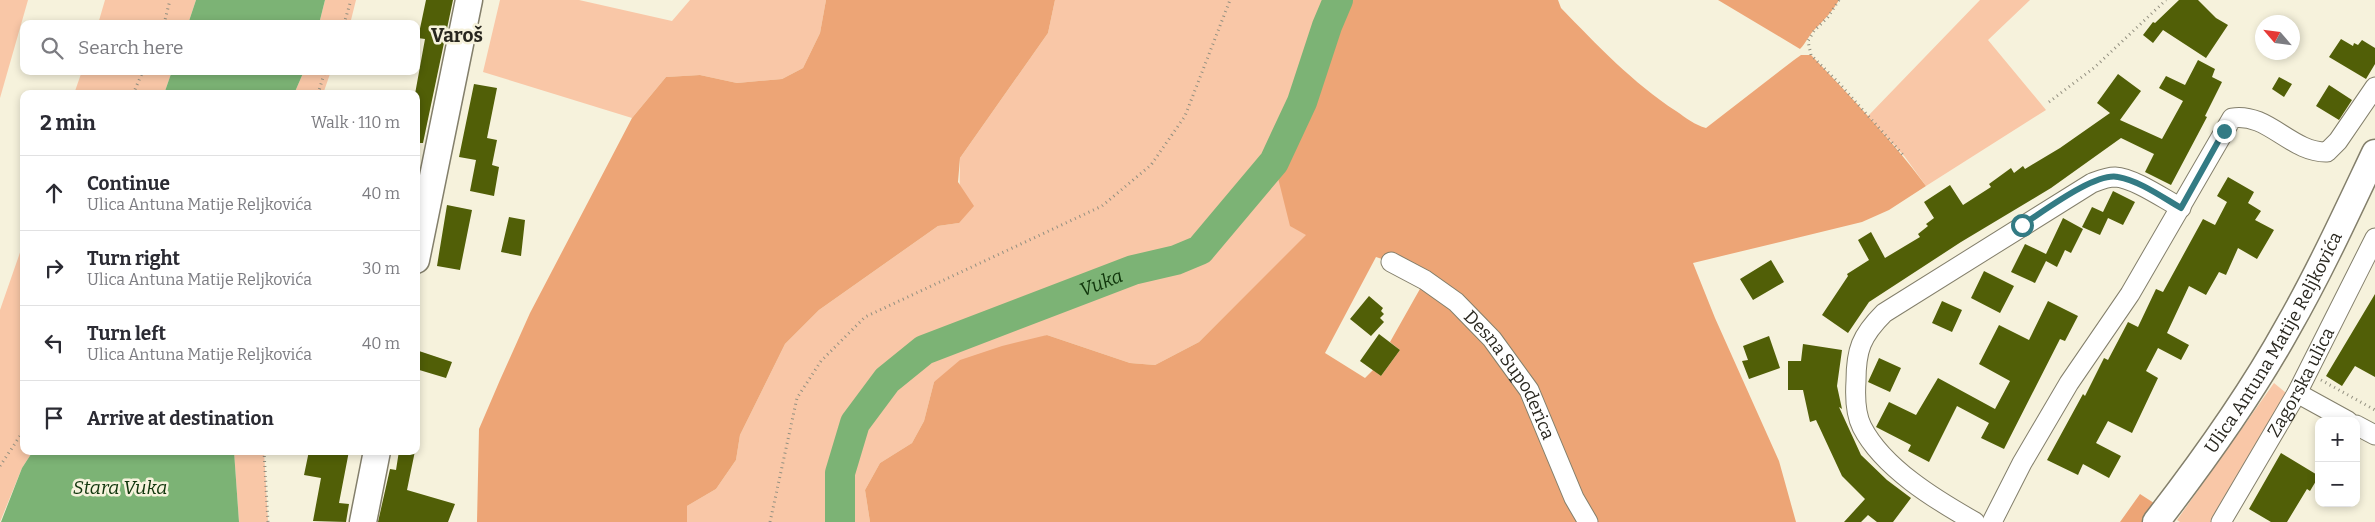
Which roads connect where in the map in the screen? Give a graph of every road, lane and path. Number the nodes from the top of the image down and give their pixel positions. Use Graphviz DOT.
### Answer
graph roads {
  1 [pos="170,0"];
  2 [pos="351,0"];
  3 [pos="469,0"];
  4 [pos="1230,0"];
  5 [pos="1839,0"];
  6 [pos="2166,0"];
  7 [pos="165,20"];
  8 [pos="345,20"];
  9 [pos="141,75"];
  10 [pos="325,75"];
  11 [pos="2375,88"];
  12 [pos="135,90"];
  13 [pos="319,90"];
  14 [pos="2049,102"];
  15 [pos="2375,154"];
  16 [pos="1905,157"];
  17 [pos="2181,208"];
  18 [pos="2375,238"];
  19 [pos="420,240"];
  20 [pos="1391,262"];
  21 [pos="2320,380"];
  22 [pos="2297,393"];
  23 [pos="2375,410"];
  24 [pos="2341,417"];
  25 [pos="2360,427"];
  26 [pos="20,436"];
  27 [pos="2375,436"];
  28 [pos="264,455"];
  29 [pos="376,455"];
  30 [pos="0,466"];
  31 [pos="268,522"];
  32 [pos="363,522"];
  33 [pos="770,522"];
  34 [pos="1588,522"];
  35 [pos="1975,522"];
  36 [pos="1992,522"];
  37 [pos="2156,522"];
  38 [pos="2221,522"];
  1 -- 7 [label="path"];
  2 -- 8 [label="path"];
  3 -- 19 [label="main road"];
  4 -- 33 [label="path"];
  5 -- 16 [label="path"];
  6 -- 14 [label="path"];
  9 -- 12 [label="path"];
  10 -- 13 [label="path"];
  11 -- 17 [label="street"];
  15 -- 37 [label="main road, Ulica Antuna Matije Reljkovića"];
  17 -- 35 [label="street"];
  17 -- 36 [label="street"];
  18 -- 22 [label="street, Zagorska ulica"];
  20 -- 34 [label="street, Desna Supoderica"];
  21 -- 23 [label="path"];
  22 -- 24 [label="street"];
  22 -- 38 [label="street, Zagorska ulica"];
  25 -- 27 [label="street"];
  26 -- 30 [label="path"];
  28 -- 31 [label="path"];
  29 -- 32 [label="main road"];
}
